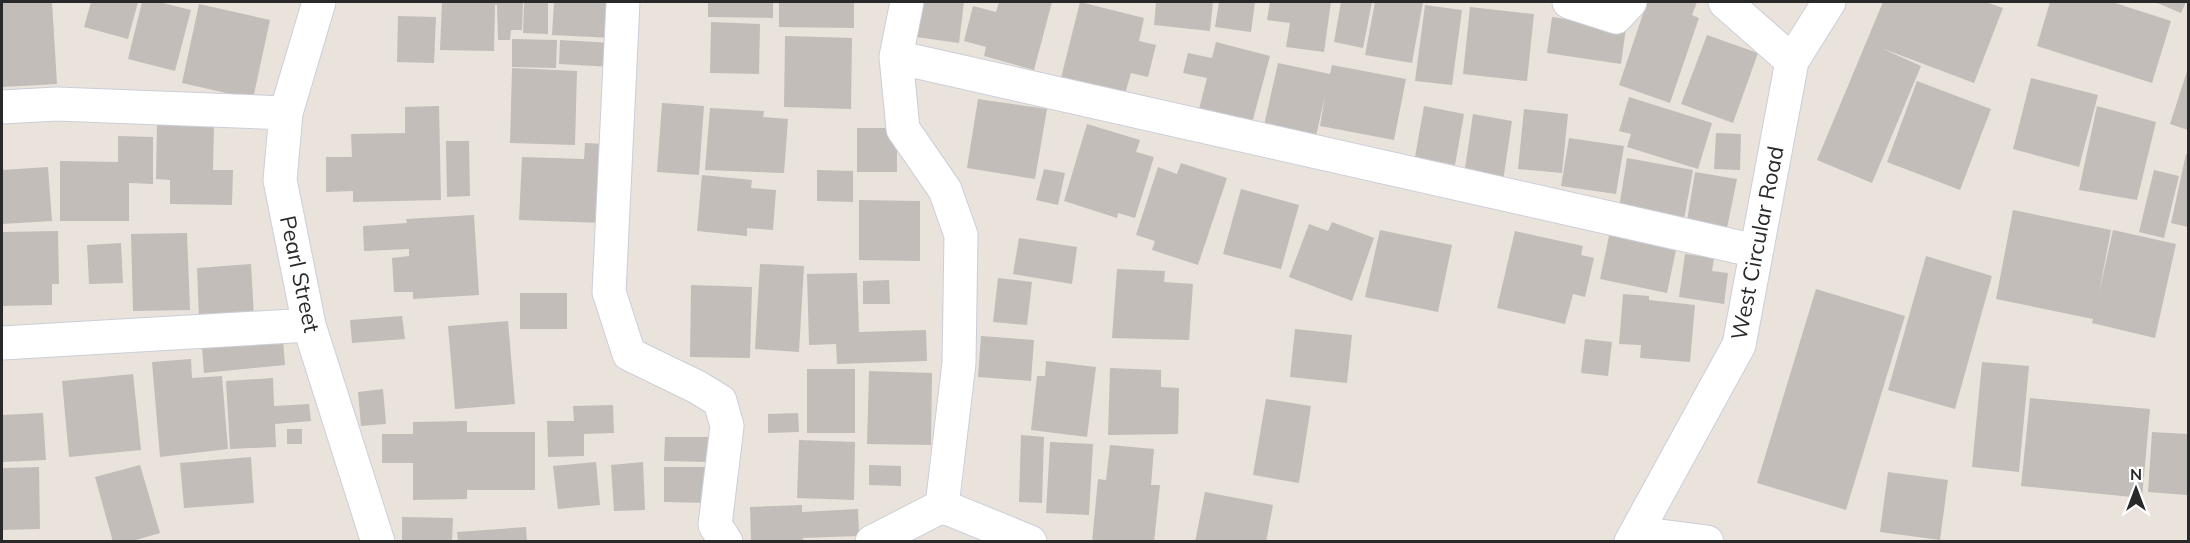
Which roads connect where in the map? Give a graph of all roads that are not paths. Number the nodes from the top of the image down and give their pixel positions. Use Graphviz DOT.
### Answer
graph roads {
  1 [pos="320,2"];
  2 [pos="623,2"];
  3 [pos="907,2"];
  4 [pos="1569,2"];
  5 [pos="1630,2"];
  6 [pos="1725,2"];
  7 [pos="1829,2"];
  8 [pos="896,57"];
  9 [pos="1792,60"];
  10 [pos="2,107"];
  11 [pos="286,113"];
  12 [pos="1756,251"];
  13 [pos="309,325"];
  14 [pos="2,343"];
  15 [pos="942,506"];
  16 [pos="1634,537"];
  17 [pos="378,542"];
  18 [pos="726,542"];
  19 [pos="872,542"];
  20 [pos="1030,542"];
  21 [pos="1707,542"];
  1 -- 11 [label="street, Pearl Street"];
  2 -- 18 [label="street"];
  3 -- 8 [label="street"];
  4 -- 5 [label="street"];
  6 -- 9 [label="street"];
  7 -- 9 [label="street, West Circular Road"];
  8 -- 12 [label="street"];
  8 -- 15 [label="street"];
  9 -- 12 [label="street, West Circular Road"];
  10 -- 11 [label="street"];
  11 -- 13 [label="street, Pearl Street"];
  12 -- 16 [label="street, West Circular Road"];
  13 -- 14 [label="street"];
  13 -- 17 [label="street, Pearl Street"];
  15 -- 19 [label="street"];
  15 -- 20 [label="street"];
  16 -- 21 [label="street"];
}
